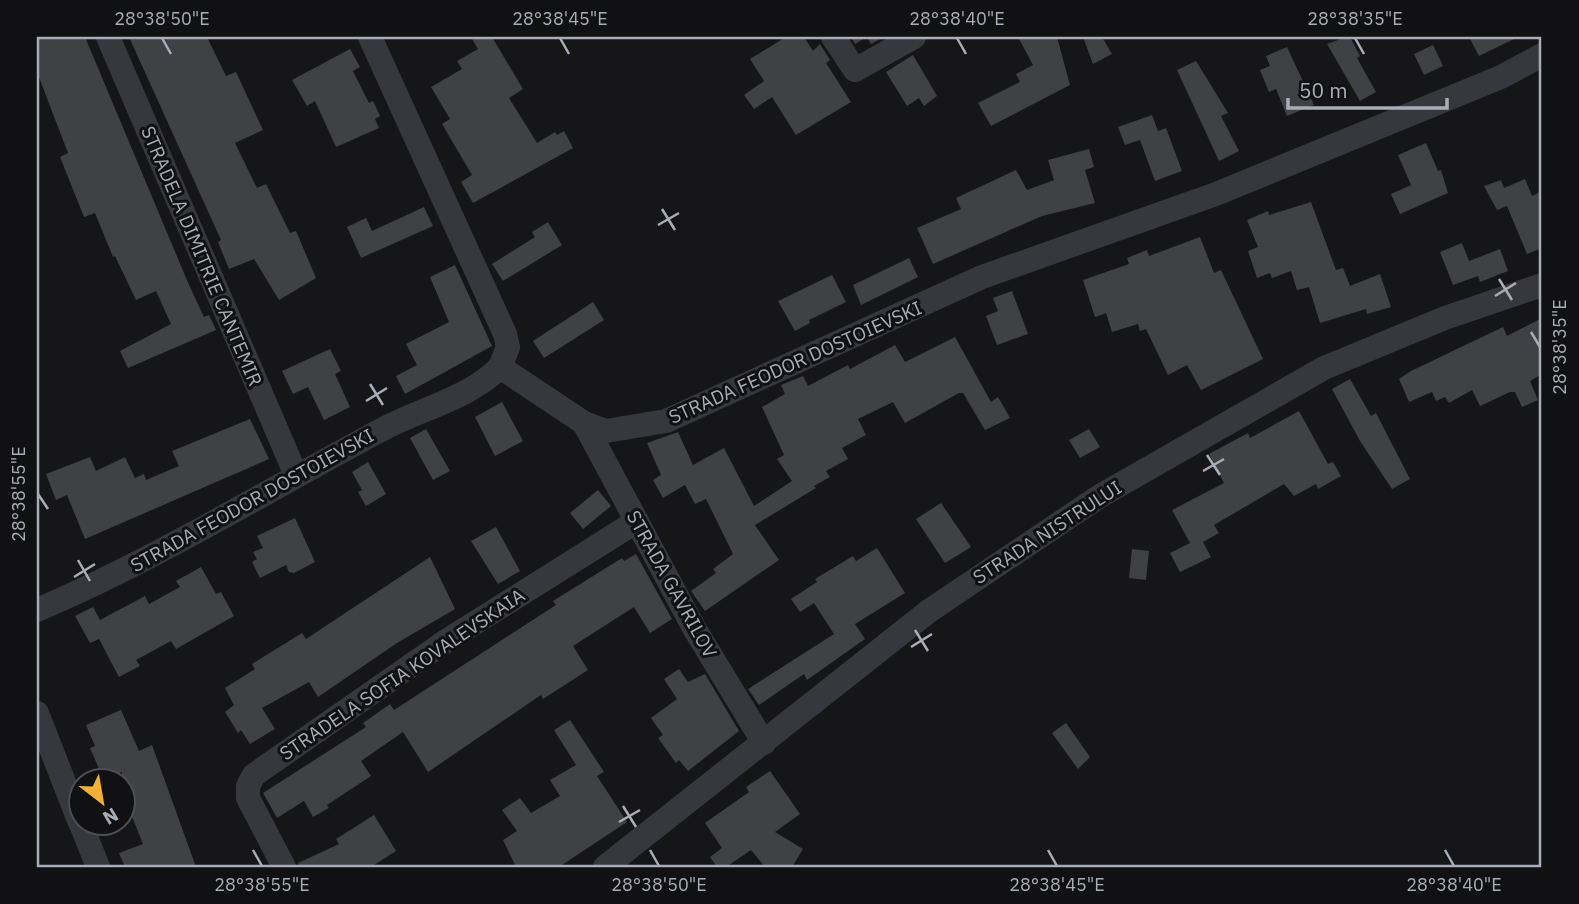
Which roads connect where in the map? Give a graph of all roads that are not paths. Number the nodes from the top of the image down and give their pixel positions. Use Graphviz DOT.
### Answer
graph roads {
  1 [pos="108,37"];
  2 [pos="370,37"];
  3 [pos="833,37"];
  4 [pos="914,37"];
  5 [pos="1542,55"];
  6 [pos="1542,285"];
  7 [pos="500,368"];
  8 [pos="584,423"];
  9 [pos="296,475"];
  10 [pos="637,521"];
  11 [pos="37,610"];
  12 [pos="37,713"];
  13 [pos="764,743"];
  14 [pos="66,787"];
  15 [pos="86,838"];
  16 [pos="98,867"];
  17 [pos="284,867"];
  18 [pos="605,867"];
  1 -- 9 [label="street, STRADELA DIMITRIE CANTEMIR"];
  2 -- 7 [label="street"];
  3 -- 4 [label="street"];
  5 -- 8 [label="street, STRADA FEODOR DOSTOIEVSKI"];
  6 -- 13 [label="street, STRADA NISTRULUI"];
  7 -- 8 [label="street, STRADA FEODOR DOSTOIEVSKI"];
  7 -- 9 [label="street, STRADA FEODOR DOSTOIEVSKI"];
  8 -- 10 [label="street, STRADA GAVRILOV"];
  9 -- 11 [label="street, STRADA FEODOR DOSTOIEVSKI"];
  10 -- 13 [label="street, STRADA GAVRILOV"];
  10 -- 17 [label="street, STRADELA SOFIA KOVALEVSKAIA"];
  12 -- 14 [label="street"];
  13 -- 18 [label="street, STRADA NISTRULUI"];
  15 -- 16 [label="street"];
}
